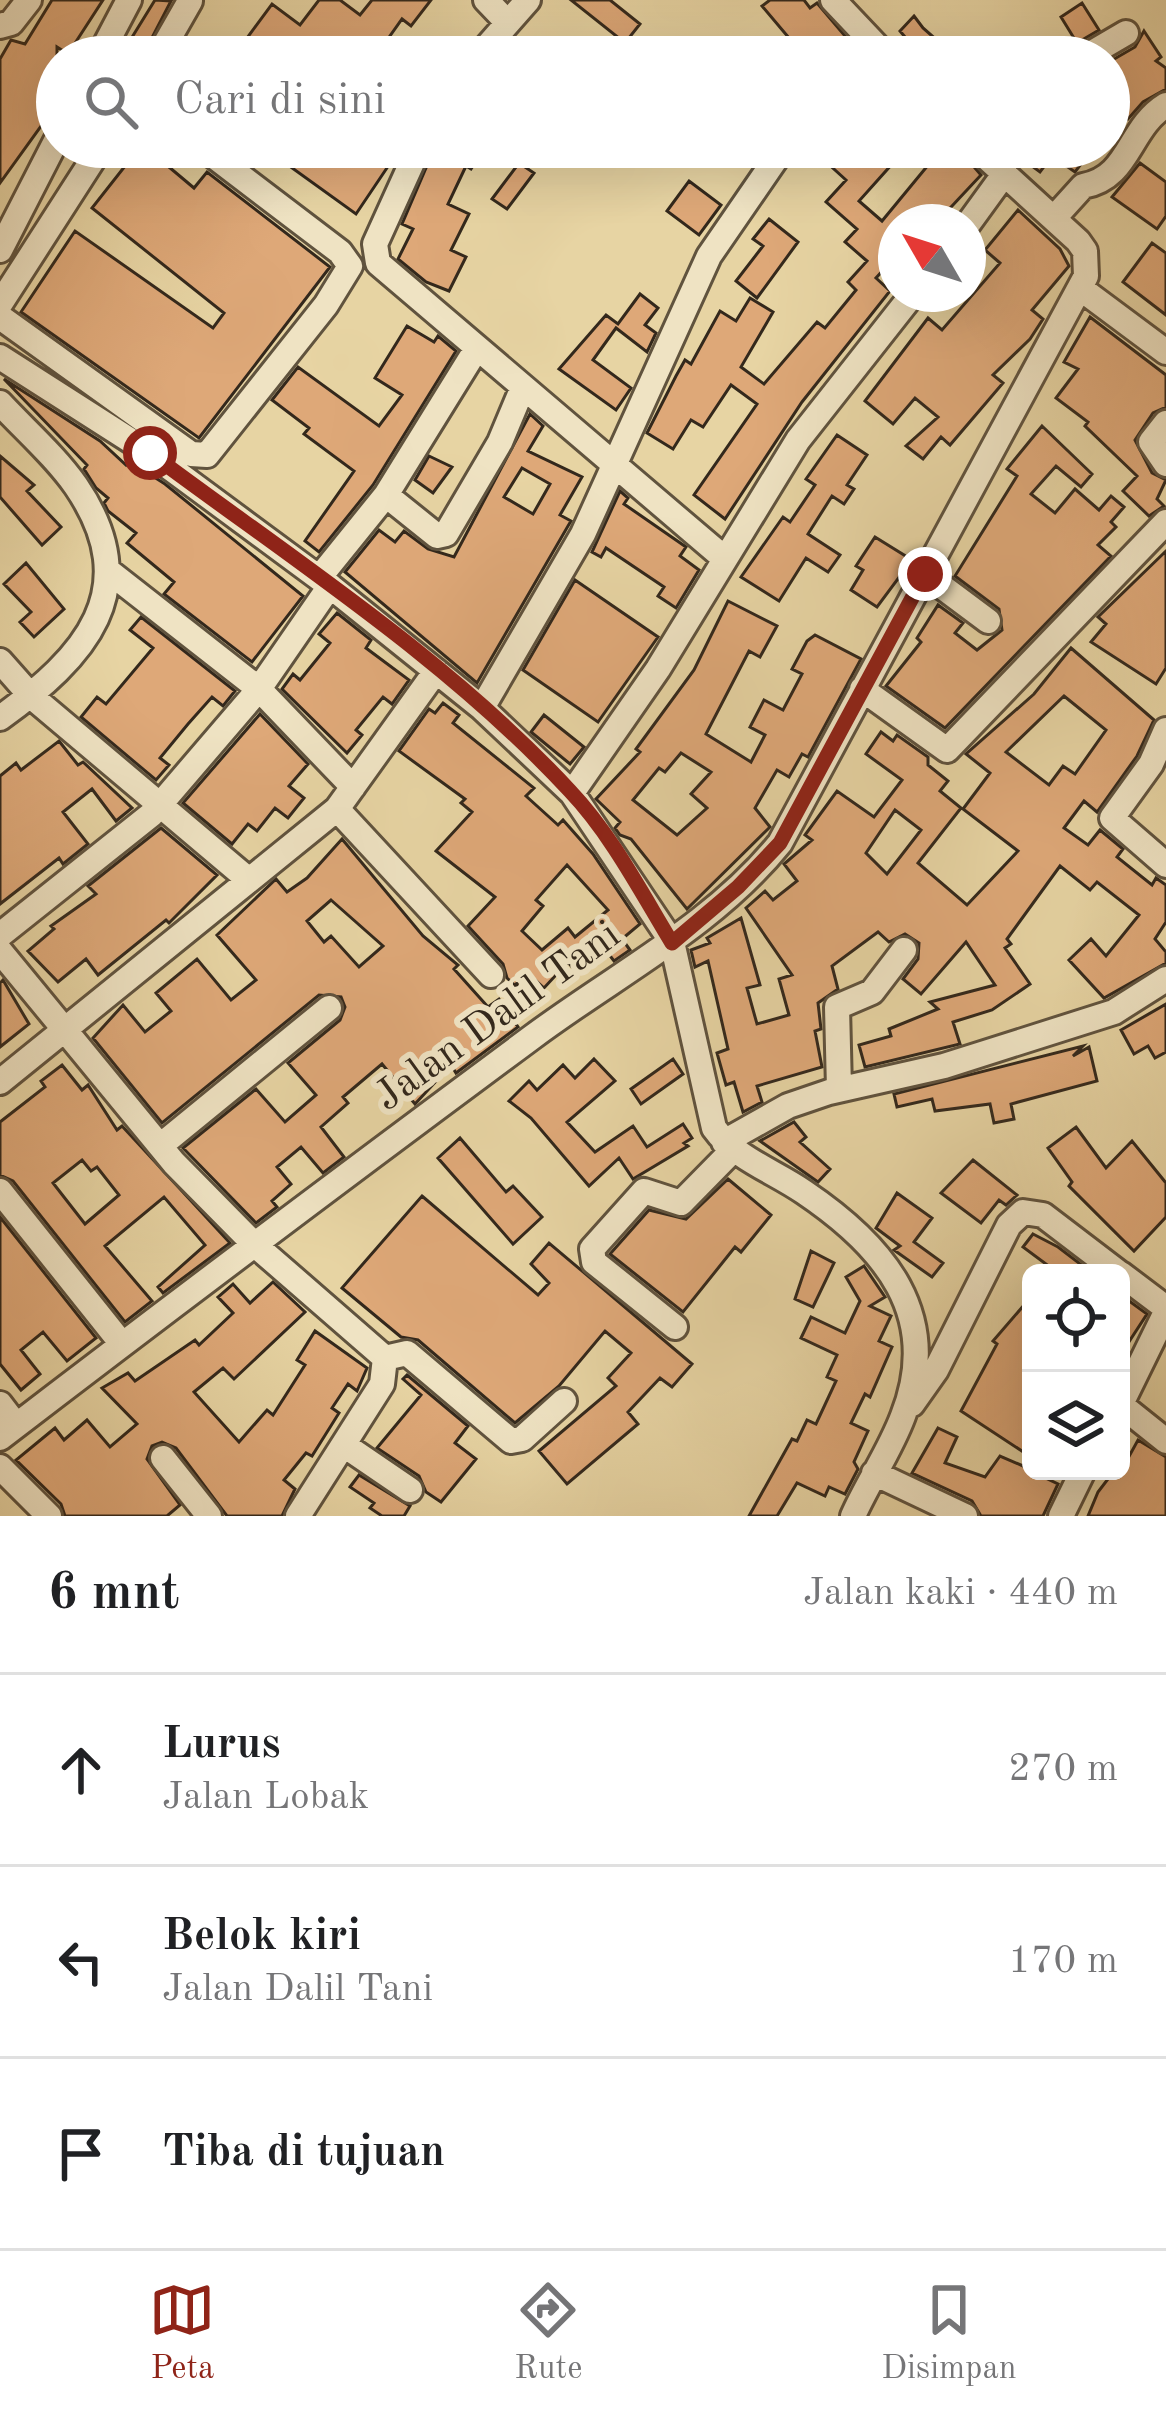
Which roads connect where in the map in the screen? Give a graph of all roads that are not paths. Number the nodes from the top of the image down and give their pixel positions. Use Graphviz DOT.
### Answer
graph roads {
  1 [pos="29,0"];
  2 [pos="129,0"];
  3 [pos="486,0"];
  4 [pos="528,0"];
  5 [pos="833,0"];
  6 [pos="190,1"];
  7 [pos="507,22"];
  8 [pos="0,26"];
  9 [pos="1126,33"];
  10 [pos="110,36"];
  11 [pos="170,36"];
  12 [pos="495,36"];
  13 [pos="853,36"];
  14 [pos="1121,36"];
  15 [pos="1166,105"];
  16 [pos="1130,144"];
  17 [pos="42,168"];
  18 [pos="87,168"];
  19 [pos="230,168"];
  20 [pos="409,168"];
  21 [pos="770,168"];
  22 [pos="999,168"];
  23 [pos="1115,168"];
  24 [pos="1005,173"];
  25 [pos="983,204"];
  26 [pos="1054,218"];
  27 [pos="0,250"];
  28 [pos="1080,288"];
  29 [pos="0,304"];
  30 [pos="899,312"];
  31 [pos="0,316"];
  32 [pos="477,348"];
  33 [pos="1166,352"];
  34 [pos="0,356"];
  35 [pos="523,387"];
  36 [pos="0,403"];
  37 [pos="1166,423"];
  38 [pos="614,464"];
  39 [pos="1166,464"];
  40 [pos="386,495"];
  41 [pos="1166,523"];
  42 [pos="724,558"];
  43 [pos="107,570"];
  44 [pos="925,574"];
  45 [pos="325,582"];
  46 [pos="988,621"];
  47 [pos="0,662"];
  48 [pos="436,671"];
  49 [pos="259,689"];
  50 [pos="862,689"];
  51 [pos="31,696"];
  52 [pos="482,708"];
  53 [pos="0,718"];
  54 [pos="1166,730"];
  55 [pos="352,787"];
  56 [pos="572,793"];
  57 [pos="159,806"];
  58 [pos="337,809"];
  59 [pos="1166,865"];
  60 [pos="249,880"];
  61 [pos="0,935"];
  62 [pos="672,943"];
  63 [pos="904,950"];
  64 [pos="0,952"];
  65 [pos="491,975"];
  66 [pos="1166,979"];
  67 [pos="329,1008"];
  68 [pos="65,1029"];
  69 [pos="0,1082"];
  70 [pos="838,1090"];
  71 [pos="160,1146"];
  72 [pos="729,1146"];
  73 [pos="0,1191"];
  74 [pos="254,1244"];
  75 [pos="1107,1264"];
  76 [pos="1130,1282"];
  77 [pos="1166,1310"];
  78 [pos="675,1328"];
  79 [pos="122,1344"];
  80 [pos="385,1358"];
  81 [pos="1130,1386"];
  82 [pos="564,1401"];
  83 [pos="0,1404"];
  84 [pos="1130,1412"];
  85 [pos="904,1415"];
  86 [pos="8,1431"];
  87 [pos="1166,1441"];
  88 [pos="344,1445"];
  89 [pos="163,1459"];
  90 [pos="0,1467"];
  91 [pos="874,1473"];
  92 [pos="1079,1480"];
  93 [pos="410,1490"];
  94 [pos="49,1516"];
  95 [pos="209,1516"];
  96 [pos="298,1516"];
  97 [pos="853,1516"];
  98 [pos="965,1516"];
  99 [pos="1061,1516"];
  1 -- 8 [label="street"];
  2 -- 10 [label="street"];
  3 -- 7 [label="street"];
  4 -- 7 [label="street"];
  5 -- 13 [label="street"];
  6 -- 11 [label="street"];
  7 -- 12 [label="street"];
  9 -- 14 [label="street"];
  15 -- 16 [label="street"];
  17 -- 27 [label="street"];
  18 -- 29 [label="street"];
  19 -- 31 [label="street"];
  20 -- 32 [label="street"];
  21 -- 38 [label="street"];
  22 -- 24 [label="street"];
  23 -- 26 [label="street"];
  24 -- 25 [label="street"];
  24 -- 26 [label="street"];
  26 -- 28 [label="street"];
  28 -- 33 [label="street"];
  28 -- 44 [label="street, Jalan Dalil Tani"];
  30 -- 42 [label="street"];
  32 -- 35 [label="street"];
  32 -- 40 [label="street"];
  34 -- 45 [label="street"];
  35 -- 38 [label="street"];
  35 -- 40 [label="street"];
  36 -- 43 [label="street"];
  37 -- 39 [label="street"];
  38 -- 42 [label="street"];
  38 -- 52 [label="street"];
  40 -- 45 [label="street"];
  41 -- 50 [label="street"];
  42 -- 56 [label="street"];
  43 -- 49 [label="street"];
  43 -- 51 [label="street"];
  44 -- 46 [label="street"];
  44 -- 50 [label="street, Jalan Dalil Tani"];
  45 -- 48 [label="street"];
  45 -- 49 [label="street"];
  47 -- 51 [label="street"];
  48 -- 52 [label="street"];
  48 -- 55 [label="street"];
  49 -- 55 [label="street"];
  49 -- 57 [label="street"];
  50 -- 62 [label="street, Jalan Dalil Tani"];
  51 -- 53 [label="street"];
  51 -- 57 [label="street"];
  52 -- 56 [label="street"];
  54 -- 59 [label="street"];
  55 -- 58 [label="street"];
  56 -- 62 [label="street"];
  57 -- 60 [label="street"];
  57 -- 61 [label="street"];
  58 -- 60 [label="street"];
  58 -- 65 [label="street"];
  60 -- 68 [label="street"];
  62 -- 72 [label="street"];
  62 -- 74 [label="street, Jalan Dalil Tani"];
  63 -- 70 [label="street"];
  64 -- 68 [label="street"];
  66 -- 70 [label="street"];
  67 -- 71 [label="street"];
  68 -- 69 [label="street"];
  68 -- 71 [label="street"];
  70 -- 72 [label="street"];
  71 -- 74 [label="street"];
  72 -- 78 [label="street"];
  72 -- 85 [label="street"];
  73 -- 79 [label="street"];
  74 -- 79 [label="street, Jalan Dalil Tani"];
  74 -- 80 [label="street"];
  75 -- 85 [label="street"];
  76 -- 77 [label="street"];
  77 -- 81 [label="street"];
  79 -- 86 [label="street, Jalan Dalil Tani"];
  80 -- 82 [label="street"];
  80 -- 88 [label="street"];
  83 -- 86 [label="street"];
  84 -- 87 [label="street"];
  85 -- 91 [label="street"];
  88 -- 93 [label="street"];
  88 -- 96 [label="street"];
  89 -- 95 [label="street"];
  90 -- 94 [label="street"];
  91 -- 97 [label="street"];
  91 -- 98 [label="street"];
  92 -- 99 [label="street"];
}
